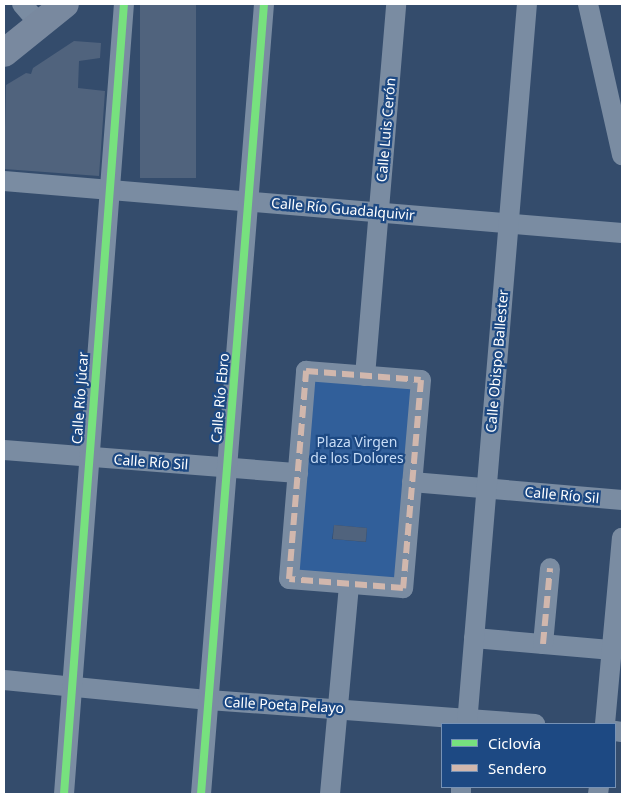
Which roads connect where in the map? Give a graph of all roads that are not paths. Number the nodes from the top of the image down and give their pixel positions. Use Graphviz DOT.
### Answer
graph roads {
  1 [pos="22,4"];
  2 [pos="64,4"];
  3 [pos="124,4"];
  4 [pos="264,4"];
  5 [pos="396,4"];
  6 [pos="527,4"];
  7 [pos="588,4"];
  8 [pos="41,26"];
  9 [pos="4,53"];
  10 [pos="622,155"];
  11 [pos="4,181"];
  12 [pos="107,190"];
  13 [pos="248,201"];
  14 [pos="379,212"];
  15 [pos="509,223"];
  16 [pos="622,233"];
  17 [pos="366,376"];
  18 [pos="4,450"];
  19 [pos="88,457"];
  20 [pos="227,468"];
  21 [pos="298,473"];
  22 [pos="412,482"];
  23 [pos="486,488"];
  24 [pos="622,500"];
  25 [pos="622,538"];
  26 [pos="550,568"];
  27 [pos="348,584"];
  28 [pos="474,638"];
  29 [pos="544,644"];
  30 [pos="612,650"];
  31 [pos="4,680"];
  32 [pos="72,688"];
  33 [pos="209,700"];
  34 [pos="339,708"];
  35 [pos="467,721"];
  36 [pos="512,723"];
  37 [pos="605,723"];
  38 [pos="64,794"];
  39 [pos="201,794"];
  40 [pos="330,794"];
  1 -- 8 [label="street"];
  2 -- 8 [label="main road"];
  3 -- 12 [label="street, Calle Río Júcar"];
  4 -- 13 [label="street, Calle Río Ebro"];
  5 -- 14 [label="street, Calle Luis Cerón"];
  6 -- 15 [label="street, Calle Obispo Ballester"];
  7 -- 10 [label="street"];
  8 -- 9 [label="main road"];
  11 -- 12 [label="street, Calle Río Guadalquivir"];
  12 -- 13 [label="street, Calle Río Guadalquivir"];
  12 -- 19 [label="street, Calle Río Júcar"];
  13 -- 14 [label="street, Calle Río Guadalquivir"];
  13 -- 20 [label="street, Calle Río Ebro"];
  14 -- 15 [label="street, Calle Río Guadalquivir"];
  14 -- 17 [label="street, Calle Luis Cerón"];
  15 -- 16 [label="street, Calle Río Guadalquivir"];
  15 -- 23 [label="street, Calle Obispo Ballester"];
  17 -- 21 [label="street"];
  17 -- 22 [label="street"];
  18 -- 19 [label="street, Calle Río Sil"];
  19 -- 20 [label="street, Calle Río Sil"];
  19 -- 32 [label="street, Calle Río Júcar"];
  20 -- 21 [label="street, Calle Río Sil"];
  20 -- 33 [label="street, Calle Río Ebro"];
  21 -- 27 [label="street"];
  22 -- 23 [label="street, Calle Río Sil"];
  22 -- 27 [label="street"];
  23 -- 24 [label="street, Calle Río Sil"];
  23 -- 28 [label="street, Calle Obispo Ballester"];
  25 -- 30 [label="street"];
  26 -- 29 [label="street"];
  27 -- 34 [label="street"];
  28 -- 29 [label="street"];
  28 -- 35 [label="street, Calle Obispo Ballester"];
  29 -- 30 [label="street"];
  30 -- 37 [label="street"];
  31 -- 32 [label="street, Calle Poeta Pelayo"];
  32 -- 33 [label="street, Calle Poeta Pelayo"];
  32 -- 38 [label="street, Calle Río Júcar"];
  33 -- 34 [label="street, Calle Poeta Pelayo"];
  33 -- 39 [label="street, Calle Río Ebro"];
  34 -- 35 [label="street, Calle Poeta Pelayo"];
  34 -- 40 [label="street"];
  35 -- 36 [label="street, Calle Poeta Pelayo"];
}
